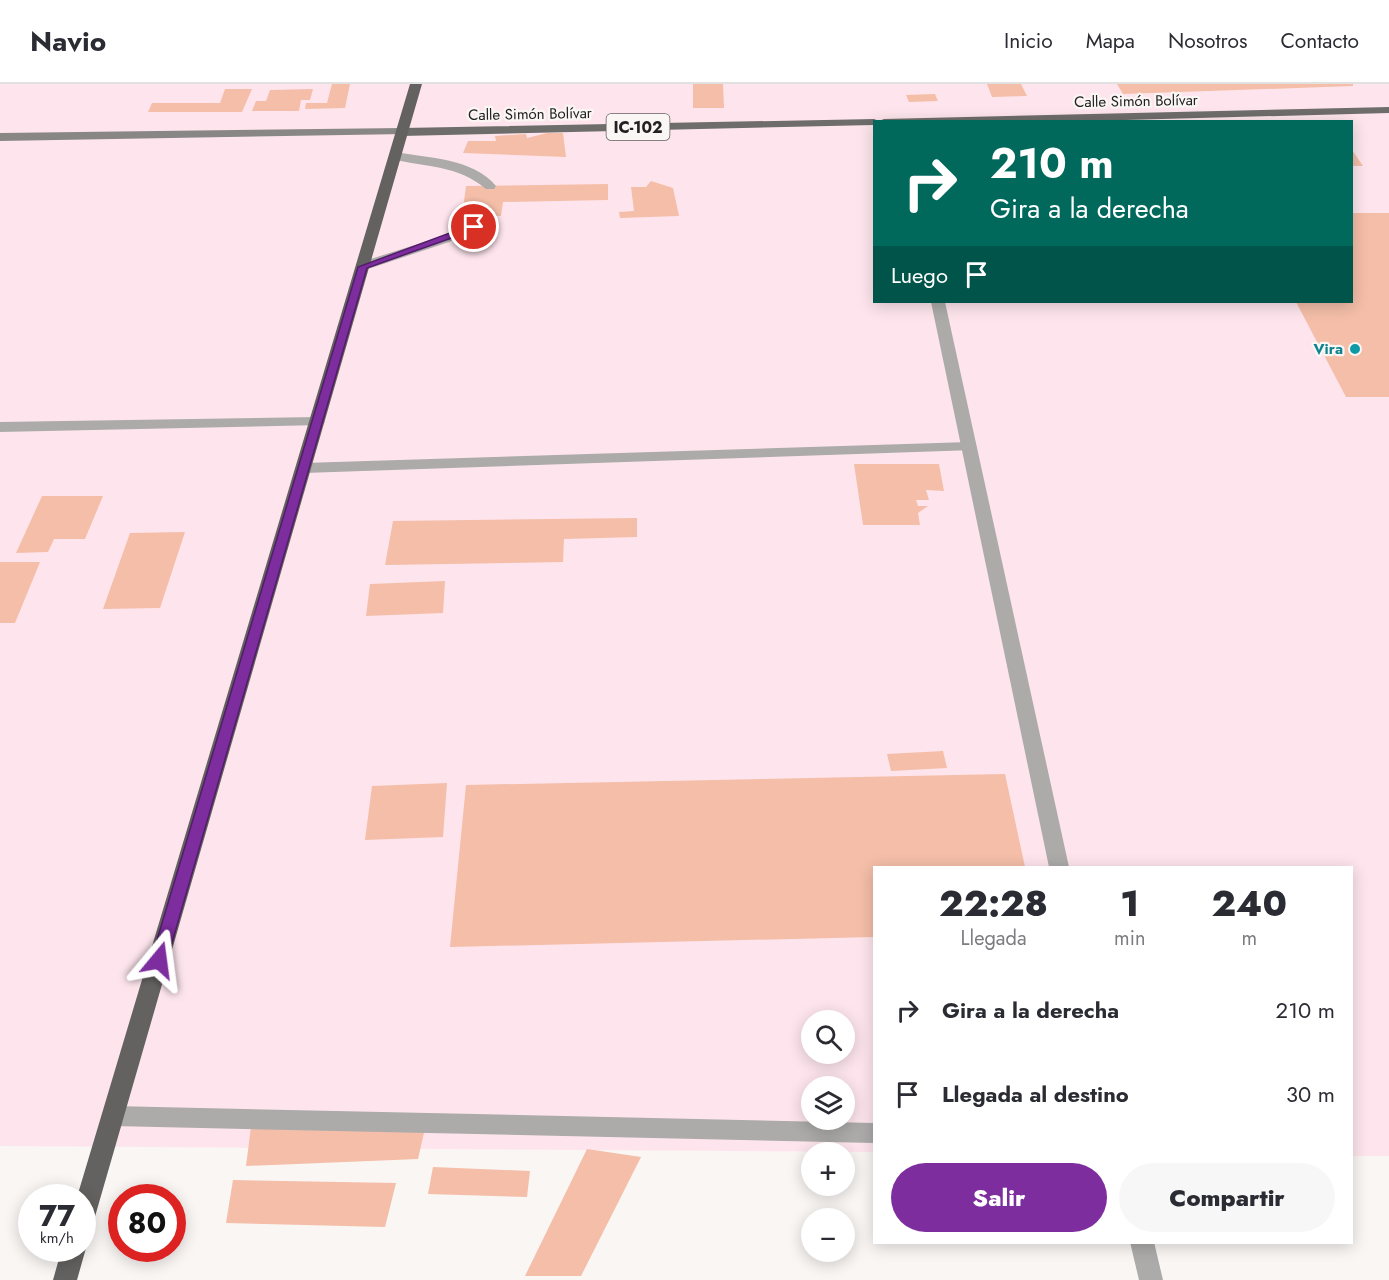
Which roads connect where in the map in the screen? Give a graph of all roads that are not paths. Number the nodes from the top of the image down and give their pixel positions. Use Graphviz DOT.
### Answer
graph roads {
  1 [pos="416,84"];
  2 [pos="1389,110"];
  3 [pos="968,120"];
  4 [pos="873,122"];
  5 [pos="402,132"];
  6 [pos="0,137"];
  7 [pos="395,156"];
  8 [pos="490,186"];
  9 [pos="489,216"];
  10 [pos="363,267"];
  11 [pos="938,303"];
  12 [pos="317,422"];
  13 [pos="0,427"];
  14 [pos="969,447"];
  15 [pos="304,468"];
  16 [pos="1059,866"];
  17 [pos="113,1116"];
  18 [pos="873,1133"];
  19 [pos="93,1184"];
  20 [pos="1142,1244"];
  21 [pos="70,1262"];
  22 [pos="65,1280"];
  23 [pos="1151,1280"];
  1 -- 5 [label="highway"];
  2 -- 3 [label="main road, Calle Simón Bolívar"];
  4 -- 5 [label="main road, Calle Simón Bolívar / IC-102"];
  5 -- 6 [label="main road"];
  5 -- 7 [label="highway"];
  7 -- 8 [label="street"];
  7 -- 10 [label="highway"];
  9 -- 10 [label="street"];
  10 -- 12 [label="highway"];
  11 -- 14 [label="street"];
  12 -- 13 [label="street"];
  12 -- 15 [label="highway"];
  14 -- 15 [label="street"];
  14 -- 16 [label="street"];
  15 -- 17 [label="highway"];
  17 -- 18 [label="street"];
  17 -- 19 [label="highway"];
  20 -- 23 [label="street"];
  21 -- 22 [label="highway"];
}
